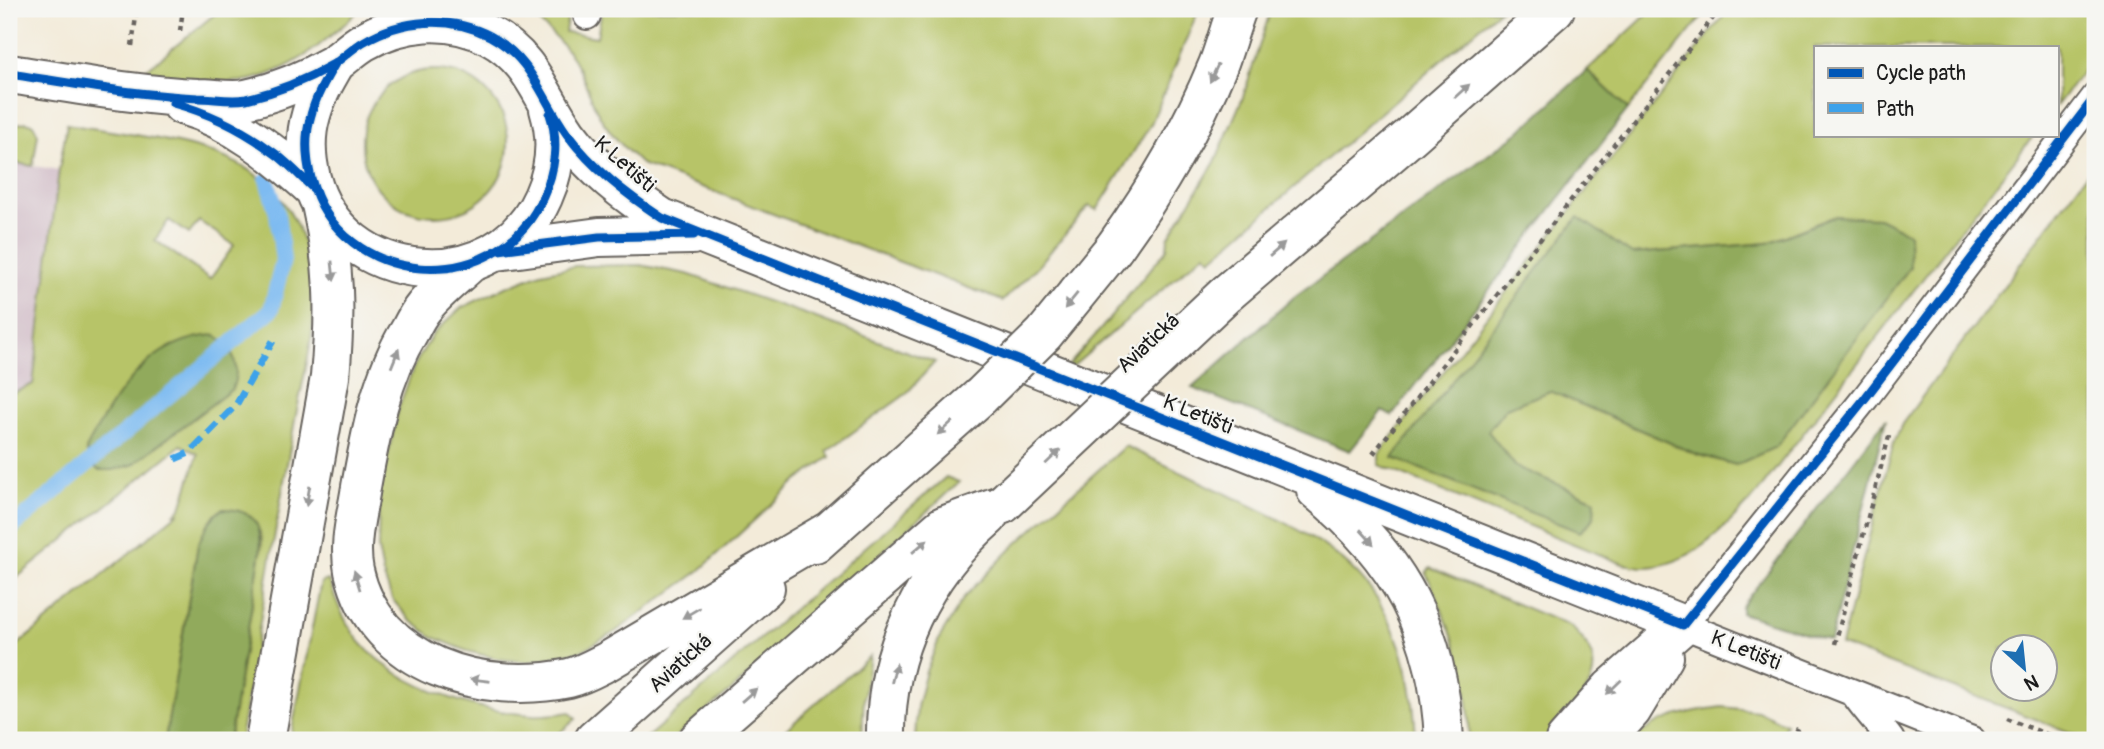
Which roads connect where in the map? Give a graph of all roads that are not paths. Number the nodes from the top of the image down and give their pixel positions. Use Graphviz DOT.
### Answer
graph roads {
  1 [pos="1237,9"];
  2 [pos="1555,9"];
  3 [pos="336,62"];
  4 [pos="9,74"];
  5 [pos="143,94"];
  6 [pos="545,97"];
  7 [pos="2095,97"];
  8 [pos="318,196"];
  9 [pos="701,235"];
  10 [pos="484,257"];
  11 [pos="1276,464"];
  12 [pos="1003,504"];
  13 [pos="834,528"];
  14 [pos="1683,625"];
  15 [pos="1854,693"];
  16 [pos="265,740"];
  17 [pos="594,740"];
  18 [pos="698,740"];
  19 [pos="886,740"];
  20 [pos="1444,740"];
  21 [pos="1565,740"];
  22 [pos="1605,740"];
  23 [pos="1891,740"];
  24 [pos="1972,740"];
  1 -- 13 [label="main road, Aviatická, one-way, bridge"];
  12 -- 2 [label="main road, Aviatická, one-way, bridge"];
  3 -- 5 [label="main road, K Letišti"];
  3 -- 6 [label="main road, K Letišti"];
  3 -- 8 [label="main road, K Letišti"];
  4 -- 5 [label="main road, K Letišti"];
  5 -- 8 [label="main road, K Letišti"];
  6 -- 9 [label="main road, K Letišti"];
  6 -- 10 [label="main road, K Letišti"];
  7 -- 14 [label="lane"];
  8 -- 10 [label="main road, K Letišti"];
  8 -- 16 [label="main road, one-way"];
  9 -- 10 [label="main road, K Letišti"];
  9 -- 11 [label="main road, K Letišti"];
  13 -- 10 [label="main road, one-way"];
  11 -- 14 [label="main road, K Letišti"];
  11 -- 20 [label="main road, one-way"];
  18 -- 12 [label="main road, Aviatická, one-way"];
  19 -- 12 [label="main road, one-way"];
  13 -- 17 [label="main road, Aviatická"];
  14 -- 15 [label="lane, K Letišti"];
  14 -- 21 [label="main road, one-way"];
  14 -- 22 [label="main road"];
  15 -- 23 [label="lane"];
  15 -- 24 [label="lane, K Letišti"];
}
